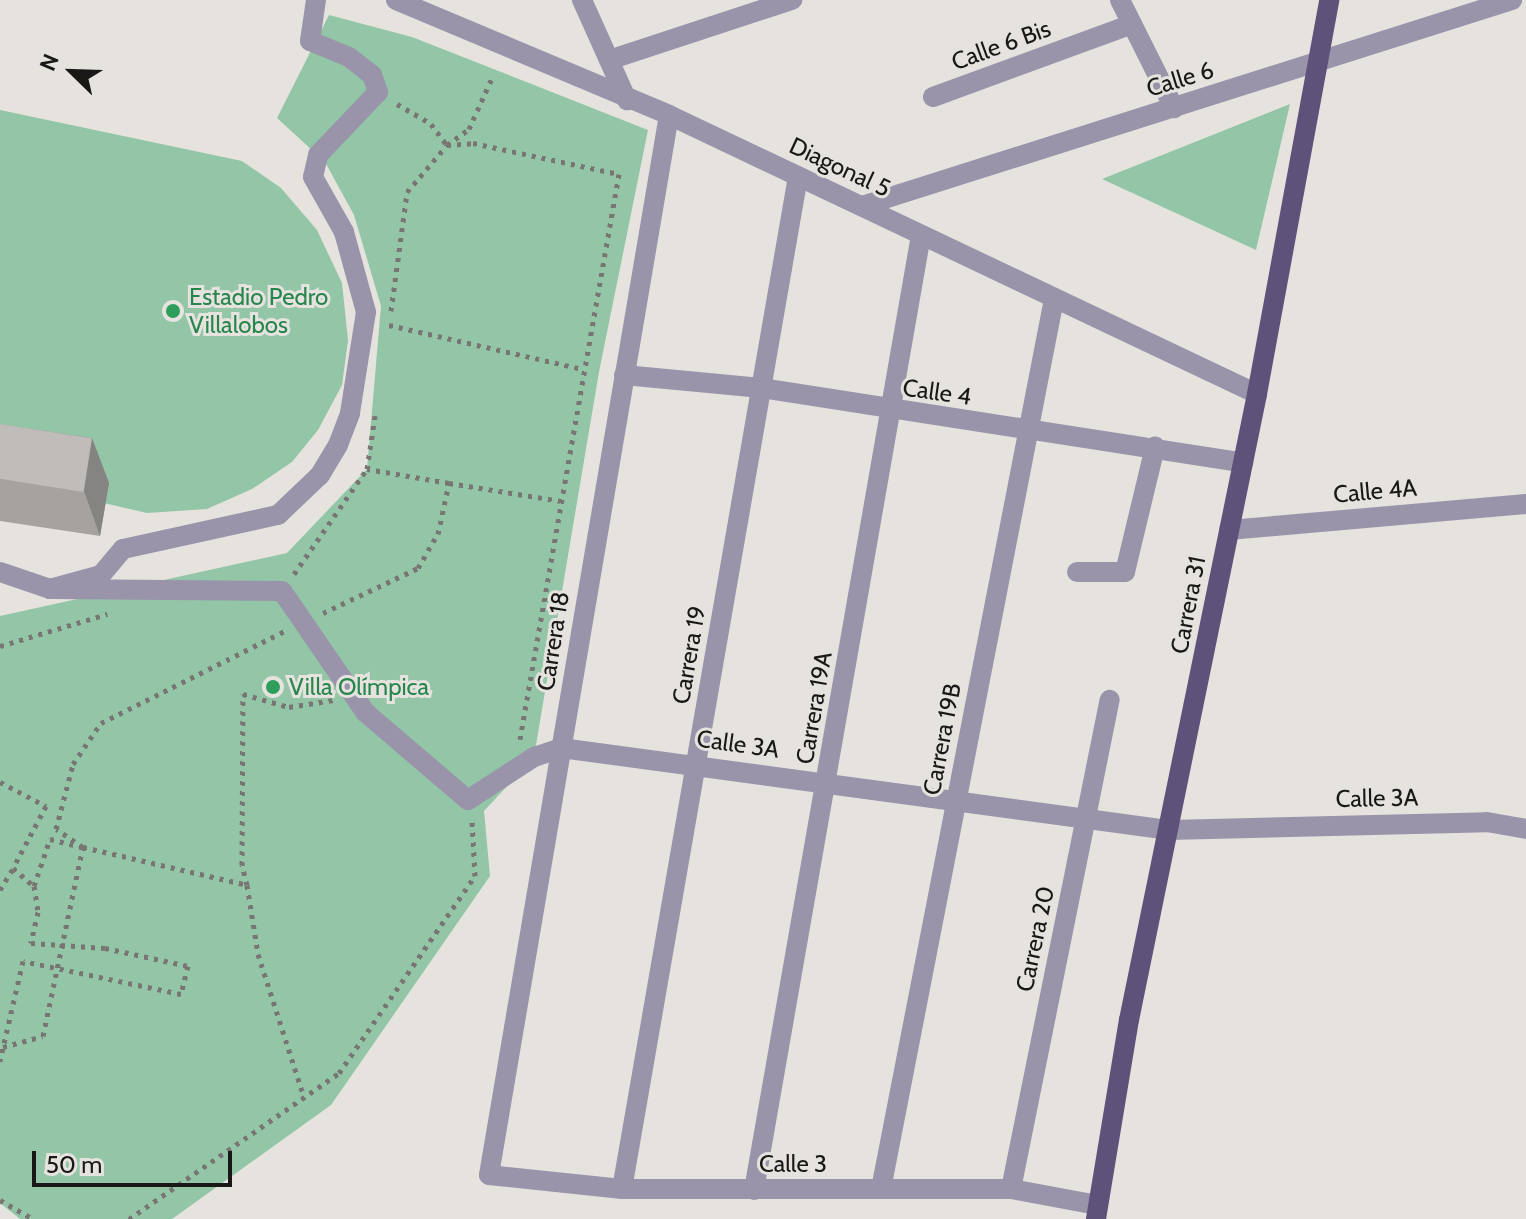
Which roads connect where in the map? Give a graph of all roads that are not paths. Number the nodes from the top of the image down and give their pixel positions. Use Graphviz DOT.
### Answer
graph roads {
  1 [pos="316,0"];
  2 [pos="396,0"];
  3 [pos="582,0"];
  4 [pos="792,0"];
  5 [pos="1120,0"];
  6 [pos="1329,0"];
  7 [pos="1512,0"];
  8 [pos="1132,24"];
  9 [pos="609,60"];
  10 [pos="1316,63"];
  11 [pos="933,97"];
  12 [pos="627,100"];
  13 [pos="1174,108"];
  14 [pos="669,115"];
  15 [pos="798,176"];
  16 [pos="862,206"];
  17 [pos="921,235"];
  18 [pos="1054,299"];
  19 [pos="624,375"];
  20 [pos="761,388"];
  21 [pos="1257,394"];
  22 [pos="890,412"];
  23 [pos="1028,430"];
  24 [pos="1155,447"];
  25 [pos="1243,463"];
  26 [pos="1526,504"];
  27 [pos="1229,530"];
  28 [pos="0,572"];
  29 [pos="1077,572"];
  30 [pos="50,589"];
  31 [pos="1110,700"];
  32 [pos="561,748"];
  33 [pos="696,763"];
  34 [pos="827,783"];
  35 [pos="956,802"];
  36 [pos="1086,821"];
  37 [pos="1526,829"];
  38 [pos="1169,830"];
  39 [pos="489,1175"];
  40 [pos="622,1189"];
  41 [pos="881,1189"];
  42 [pos="1011,1189"];
  43 [pos="754,1190"];
  44 [pos="1097,1212"];
  1 -- 30 [label="street"];
  2 -- 12 [label="street, Diagonal 5"];
  3 -- 9 [label="street"];
  4 -- 9 [label="street"];
  5 -- 8 [label="street"];
  6 -- 10 [label="main road, Carrera 31"];
  7 -- 10 [label="street, Calle 6"];
  8 -- 11 [label="street, Calle 6 Bis"];
  8 -- 13 [label="street"];
  9 -- 12 [label="street"];
  10 -- 13 [label="street, Calle 6"];
  10 -- 21 [label="main road, Carrera 31"];
  12 -- 14 [label="street, Diagonal 5"];
  13 -- 16 [label="street, Calle 6"];
  14 -- 15 [label="street, Diagonal 5"];
  14 -- 19 [label="street, Carrera 18"];
  15 -- 16 [label="street, Diagonal 5"];
  15 -- 20 [label="street, Carrera 19"];
  16 -- 17 [label="street, Diagonal 5"];
  17 -- 18 [label="street, Diagonal 5"];
  17 -- 22 [label="street, Carrera 19A"];
  18 -- 21 [label="street, Diagonal 5"];
  18 -- 23 [label="street, Carrera 19B"];
  19 -- 20 [label="street, Calle 4"];
  19 -- 32 [label="street, Carrera 18"];
  20 -- 22 [label="street, Calle 4"];
  20 -- 33 [label="street, Carrera 19"];
  21 -- 25 [label="main road, Carrera 31"];
  22 -- 23 [label="street, Calle 4"];
  22 -- 34 [label="street, Carrera 19A"];
  23 -- 24 [label="street, Calle 4"];
  23 -- 35 [label="street, Carrera 19B"];
  24 -- 25 [label="street, Calle 4"];
  24 -- 29 [label="street"];
  25 -- 27 [label="main road, Carrera 31"];
  26 -- 27 [label="street, Calle 4A"];
  27 -- 38 [label="main road, Carrera 31"];
  28 -- 30 [label="street"];
  30 -- 32 [label="street, Calle 3A"];
  31 -- 36 [label="street, Carrera 20"];
  32 -- 33 [label="street, Calle 3A"];
  32 -- 39 [label="street, Carrera 18"];
  33 -- 34 [label="street, Calle 3A"];
  33 -- 40 [label="street, Carrera 19"];
  34 -- 35 [label="street, Calle 3A"];
  34 -- 43 [label="street, Carrera 19A"];
  35 -- 36 [label="street, Calle 3A"];
  35 -- 41 [label="street, Carrera 19B"];
  36 -- 38 [label="street, Calle 3A"];
  36 -- 42 [label="street, Carrera 20"];
  37 -- 38 [label="street, Calle 3A"];
  38 -- 44 [label="main road, Carrera 31"];
  39 -- 40 [label="street, Calle 3"];
  40 -- 43 [label="street, Calle 3"];
  41 -- 42 [label="street, Calle 3"];
  41 -- 43 [label="street, Calle 3"];
  42 -- 44 [label="street, Calle 3"];
}
